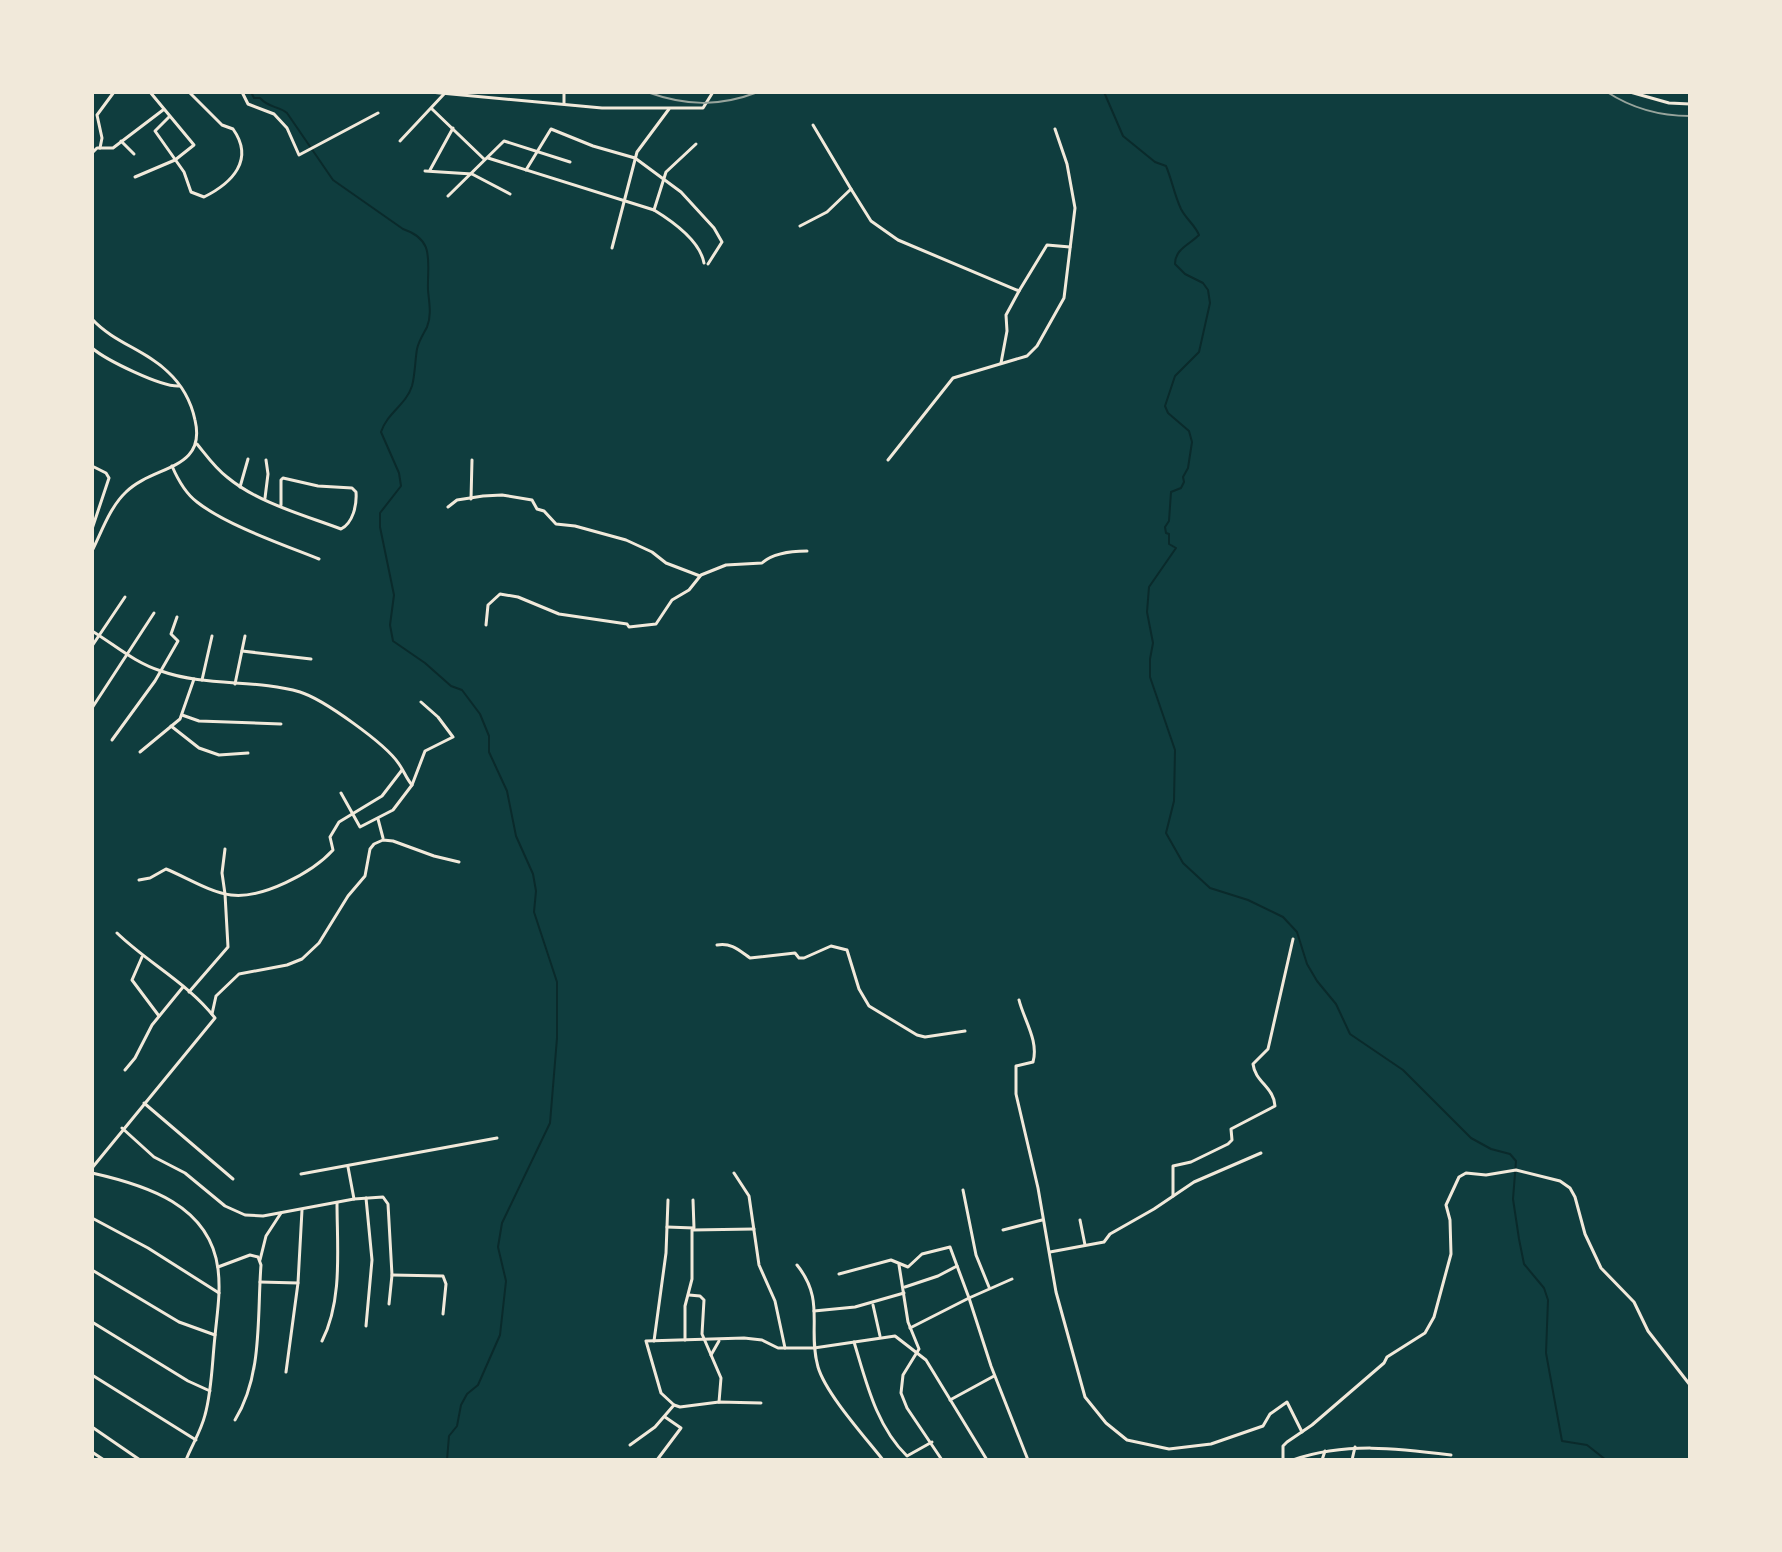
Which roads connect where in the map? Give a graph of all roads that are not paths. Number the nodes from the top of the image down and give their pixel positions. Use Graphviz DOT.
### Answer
graph roads {
  1 [pos="114,92"];
  2 [pos="150,92"];
  3 [pos="189,92"];
  4 [pos="242,92"];
  5 [pos="430,92"];
  6 [pos="564,92"];
  7 [pos="713,92"];
  8 [pos="1630,92"];
  9 [pos="444,94"];
  10 [pos="564,103"];
  11 [pos="1690,104"];
  12 [pos="432,109"];
  13 [pos="669,109"];
  14 [pos="163,110"];
  15 [pos="378,113"];
  16 [pos="169,117"];
  17 [pos="813,125"];
  18 [pos="453,128"];
  19 [pos="1055,129"];
  20 [pos="121,141"];
  21 [pos="400,141"];
  22 [pos="696,144"];
  23 [pos="100,148"];
  24 [pos="538,151"];
  25 [pos="92,153"];
  26 [pos="134,154"];
  27 [pos="635,158"];
  28 [pos="487,159"];
  29 [pos="175,160"];
  30 [pos="570,162"];
  31 [pos="526,170"];
  32 [pos="472,174"];
  33 [pos="135,177"];
  34 [pos="663,178"];
  35 [pos="851,189"];
  36 [pos="510,194"];
  37 [pos="448,196"];
  38 [pos="625,200"];
  39 [pos="654,210"];
  40 [pos="800,226"];
  41 [pos="1070,247"];
  42 [pos="612,248"];
  43 [pos="1019,291"];
  44 [pos="92,319"];
  45 [pos="92,348"];
  46 [pos="1001,364"];
  47 [pos="180,386"];
  48 [pos="197,444"];
  49 [pos="248,459"];
  50 [pos="266,460"];
  51 [pos="472,460"];
  52 [pos="888,460"];
  53 [pos="92,466"];
  54 [pos="172,466"];
  55 [pos="240,487"];
  56 [pos="265,498"];
  57 [pos="471,499"];
  58 [pos="281,505"];
  59 [pos="448,507"];
  60 [pos="94,520"];
  61 [pos="92,529"];
  62 [pos="92,550"];
  63 [pos="807,551"];
  64 [pos="319,559"];
  65 [pos="700,576"];
  66 [pos="125,597"];
  67 [pos="154,613"];
  68 [pos="177,617"];
  69 [pos="486,625"];
  70 [pos="92,631"];
  71 [pos="99,635"];
  72 [pos="212,636"];
  73 [pos="245,636"];
  74 [pos="92,646"];
  75 [pos="242,651"];
  76 [pos="127,655"];
  77 [pos="311,659"];
  78 [pos="160,671"];
  79 [pos="194,679"];
  80 [pos="202,680"];
  81 [pos="235,684"];
  82 [pos="421,702"];
  83 [pos="92,708"];
  84 [pos="182,715"];
  85 [pos="281,724"];
  86 [pos="171,726"];
  87 [pos="112,740"];
  88 [pos="140,752"];
  89 [pos="248,753"];
  90 [pos="402,770"];
  91 [pos="412,785"];
  92 [pos="341,793"];
  93 [pos="351,813"];
  94 [pos="378,819"];
  95 [pos="383,840"];
  96 [pos="225,849"];
  97 [pos="459,862"];
  98 [pos="139,880"];
  99 [pos="225,894"];
  100 [pos="117,933"];
  101 [pos="1293,939"];
  102 [pos="717,945"];
  103 [pos="142,957"];
  104 [pos="183,987"];
  105 [pos="189,992"];
  106 [pos="1019,1000"];
  107 [pos="212,1014"];
  108 [pos="159,1016"];
  109 [pos="965,1031"];
  110 [pos="125,1070"];
  111 [pos="144,1103"];
  112 [pos="122,1128"];
  113 [pos="497,1138"];
  114 [pos="1261,1153"];
  115 [pos="348,1166"];
  116 [pos="92,1170"];
  117 [pos="734,1173"];
  118 [pos="301,1174"];
  119 [pos="233,1179"];
  120 [pos="963,1190"];
  121 [pos="1173,1196"];
  122 [pos="366,1198"];
  123 [pos="354,1199"];
  124 [pos="668,1200"];
  125 [pos="693,1200"];
  126 [pos="337,1202"];
  127 [pos="302,1210"];
  128 [pos="281,1213"];
  129 [pos="92,1218"];
  130 [pos="1042,1220"];
  131 [pos="1080,1220"];
  132 [pos="667,1227"];
  133 [pos="694,1228"];
  134 [pos="754,1229"];
  135 [pos="1003,1230"];
  136 [pos="1085,1245"];
  137 [pos="1050,1252"];
  138 [pos="260,1260"];
  139 [pos="797,1265"];
  140 [pos="899,1265"];
  141 [pos="957,1266"];
  142 [pos="218,1267"];
  143 [pos="92,1270"];
  144 [pos="839,1274"];
  145 [pos="392,1275"];
  146 [pos="1012,1279"];
  147 [pos="260,1282"];
  148 [pos="298,1283"];
  149 [pos="903,1287"];
  150 [pos="989,1287"];
  151 [pos="219,1293"];
  152 [pos="904,1293"];
  153 [pos="689,1295"];
  154 [pos="969,1298"];
  155 [pos="873,1303"];
  156 [pos="389,1304"];
  157 [pos="814,1311"];
  158 [pos="443,1314"];
  159 [pos="92,1322"];
  160 [pos="366,1326"];
  161 [pos="910,1328"];
  162 [pos="215,1335"];
  163 [pos="880,1336"];
  164 [pos="720,1339"];
  165 [pos="685,1340"];
  166 [pos="703,1340"];
  167 [pos="322,1341"];
  168 [pos="654,1341"];
  169 [pos="854,1341"];
  170 [pos="785,1348"];
  171 [pos="814,1348"];
  172 [pos="919,1354"];
  173 [pos="711,1359"];
  174 [pos="286,1372"];
  175 [pos="92,1375"];
  176 [pos="994,1376"];
  177 [pos="1690,1385"];
  178 [pos="210,1391"];
  179 [pos="950,1400"];
  180 [pos="719,1402"];
  181 [pos="761,1403"];
  182 [pos="674,1405"];
  183 [pos="665,1417"];
  184 [pos="235,1420"];
  185 [pos="92,1427"];
  186 [pos="1302,1432"];
  187 [pos="196,1440"];
  188 [pos="932,1442"];
  189 [pos="630,1445"];
  190 [pos="1355,1447"];
  191 [pos="1325,1451"];
  192 [pos="92,1452"];
  193 [pos="1451,1455"];
  194 [pos="104,1460"];
  195 [pos="140,1460"];
  196 [pos="186,1460"];
  197 [pos="657,1460"];
  198 [pos="883,1460"];
  199 [pos="942,1460"];
  200 [pos="987,1460"];
  201 [pos="1028,1460"];
  202 [pos="1283,1460"];
  203 [pos="1293,1460"];
  204 [pos="1322,1460"];
  205 [pos="1352,1460"];
  1 -- 23 [label="street"];
  2 -- 14 [label="street"];
  3 -- 29 [label="street"];
  4 -- 15 [label="street"];
  5 -- 9 [label="street"];
  6 -- 10 [label="street"];
  7 -- 13 [label="street"];
  8 -- 11 [label="street"];
  9 -- 10 [label="street"];
  9 -- 12 [label="street"];
  10 -- 13 [label="street"];
  12 -- 18 [label="street"];
  12 -- 21 [label="street"];
  13 -- 27 [label="street"];
  14 -- 16 [label="street"];
  14 -- 20 [label="street"];
  16 -- 29 [label="street"];
  16 -- 29 [label="street"];
  17 -- 35 [label="street"];
  18 -- 28 [label="street"];
  18 -- 32 [label="street"];
  19 -- 41 [label="street"];
  20 -- 23 [label="street"];
  20 -- 26 [label="street"];
  22 -- 34 [label="street"];
  23 -- 25 [label="street"];
  24 -- 27 [label="street"];
  24 -- 28 [label="street"];
  24 -- 30 [label="street"];
  24 -- 31 [label="street"];
  27 -- 34 [label="street"];
  27 -- 38 [label="street"];
  28 -- 31 [label="street"];
  28 -- 32 [label="street"];
  29 -- 33 [label="street"];
  31 -- 38 [label="street"];
  32 -- 36 [label="street"];
  32 -- 37 [label="street"];
  34 -- 39 [label="street"];
  34 -- 39 [label="street"];
  35 -- 40 [label="street"];
  35 -- 43 [label="street"];
  38 -- 39 [label="street"];
  38 -- 42 [label="street"];
  41 -- 43 [label="street"];
  41 -- 46 [label="street"];
  43 -- 46 [label="street"];
  44 -- 47 [label="street"];
  45 -- 47 [label="street"];
  46 -- 52 [label="street"];
  47 -- 48 [label="street"];
  48 -- 54 [label="street"];
  48 -- 55 [label="street"];
  49 -- 55 [label="street"];
  50 -- 56 [label="street"];
  51 -- 57 [label="street"];
  53 -- 60 [label="street"];
  54 -- 62 [label="street"];
  54 -- 64 [label="street"];
  55 -- 56 [label="street"];
  56 -- 58 [label="street"];
  57 -- 59 [label="street"];
  57 -- 65 [label="street"];
  58 -- 58 [label="street"];
  60 -- 61 [label="street"];
  63 -- 65 [label="street"];
  65 -- 69 [label="street"];
  66 -- 71 [label="street"];
  67 -- 76 [label="street"];
  68 -- 78 [label="street"];
  70 -- 71 [label="street"];
  71 -- 74 [label="street"];
  71 -- 76 [label="street"];
  72 -- 80 [label="street"];
  73 -- 75 [label="street"];
  75 -- 77 [label="street"];
  75 -- 81 [label="street"];
  76 -- 78 [label="street"];
  76 -- 83 [label="street"];
  78 -- 79 [label="street"];
  78 -- 87 [label="street"];
  79 -- 80 [label="street"];
  79 -- 84 [label="street"];
  80 -- 81 [label="street"];
  81 -- 90 [label="street"];
  82 -- 91 [label="street"];
  84 -- 85 [label="street"];
  84 -- 86 [label="street"];
  86 -- 88 [label="street"];
  86 -- 89 [label="street"];
  90 -- 91 [label="street"];
  90 -- 93 [label="street"];
  91 -- 94 [label="street"];
  92 -- 93 [label="street"];
  93 -- 94 [label="street"];
  93 -- 99 [label="street"];
  94 -- 95 [label="street"];
  95 -- 97 [label="street"];
  95 -- 107 [label="street"];
  96 -- 99 [label="street"];
  98 -- 99 [label="street"];
  99 -- 105 [label="street"];
  100 -- 103 [label="street"];
  101 -- 121 [label="street"];
  102 -- 109 [label="street"];
  103 -- 104 [label="street"];
  103 -- 108 [label="street"];
  104 -- 105 [label="street"];
  104 -- 108 [label="street"];
  105 -- 107 [label="street"];
  106 -- 130 [label="street"];
  107 -- 111 [label="street"];
  108 -- 110 [label="street"];
  111 -- 112 [label="street"];
  111 -- 119 [label="street"];
  112 -- 116 [label="street"];
  112 -- 128 [label="street"];
  113 -- 115 [label="street"];
  114 -- 121 [label="street"];
  115 -- 118 [label="street"];
  115 -- 123 [label="street"];
  116 -- 142 [label="street"];
  117 -- 134 [label="street"];
  120 -- 150 [label="street"];
  121 -- 136 [label="street"];
  122 -- 123 [label="street"];
  122 -- 145 [label="street"];
  122 -- 160 [label="street"];
  123 -- 126 [label="street"];
  124 -- 132 [label="street"];
  125 -- 133 [label="street"];
  126 -- 127 [label="street"];
  126 -- 167 [label="street"];
  127 -- 128 [label="street"];
  127 -- 148 [label="street"];
  128 -- 138 [label="street"];
  129 -- 151 [label="street"];
  130 -- 135 [label="street"];
  130 -- 137 [label="street"];
  131 -- 136 [label="street"];
  132 -- 133 [label="street"];
  132 -- 168 [label="street"];
  133 -- 134 [label="street"];
  133 -- 153 [label="street"];
  134 -- 170 [label="street"];
  136 -- 137 [label="street"];
  137 -- 186 [label="street"];
  138 -- 142 [label="street"];
  138 -- 147 [label="street"];
  139 -- 157 [label="street"];
  140 -- 141 [label="street"];
  140 -- 144 [label="street"];
  140 -- 149 [label="street"];
  141 -- 149 [label="street"];
  141 -- 154 [label="street"];
  142 -- 151 [label="street"];
  143 -- 162 [label="street"];
  145 -- 156 [label="street"];
  145 -- 158 [label="street"];
  146 -- 150 [label="street"];
  147 -- 148 [label="street"];
  147 -- 184 [label="street"];
  148 -- 174 [label="street"];
  149 -- 152 [label="street"];
  150 -- 154 [label="street"];
  151 -- 162 [label="street"];
  152 -- 155 [label="street"];
  152 -- 161 [label="street"];
  153 -- 165 [label="street"];
  153 -- 166 [label="street"];
  154 -- 161 [label="street"];
  154 -- 176 [label="street"];
  155 -- 157 [label="street"];
  155 -- 163 [label="street"];
  157 -- 171 [label="street"];
  159 -- 178 [label="street"];
  161 -- 172 [label="street"];
  162 -- 178 [label="street"];
  163 -- 169 [label="street"];
  163 -- 172 [label="street"];
  164 -- 166 [label="street"];
  164 -- 170 [label="street"];
  164 -- 173 [label="street"];
  165 -- 166 [label="street"];
  165 -- 168 [label="street"];
  166 -- 173 [label="street"];
  168 -- 182 [label="street"];
  169 -- 171 [label="street"];
  169 -- 188 [label="street"];
  170 -- 171 [label="street"];
  171 -- 198 [label="street"];
  172 -- 179 [label="street"];
  172 -- 188 [label="street"];
  173 -- 180 [label="street"];
  175 -- 187 [label="street"];
  176 -- 179 [label="street"];
  176 -- 201 [label="street"];
  177 -- 186 [label="street"];
  178 -- 187 [label="street"];
  179 -- 200 [label="street"];
  180 -- 181 [label="street"];
  180 -- 182 [label="street"];
  182 -- 183 [label="street"];
  183 -- 189 [label="street"];
  183 -- 197 [label="street"];
  185 -- 195 [label="street"];
  186 -- 202 [label="street"];
  187 -- 196 [label="street"];
  188 -- 199 [label="street"];
  190 -- 191 [label="street"];
  190 -- 193 [label="street"];
  190 -- 205 [label="street"];
  191 -- 203 [label="street"];
  191 -- 204 [label="street"];
  192 -- 194 [label="street"];
}
